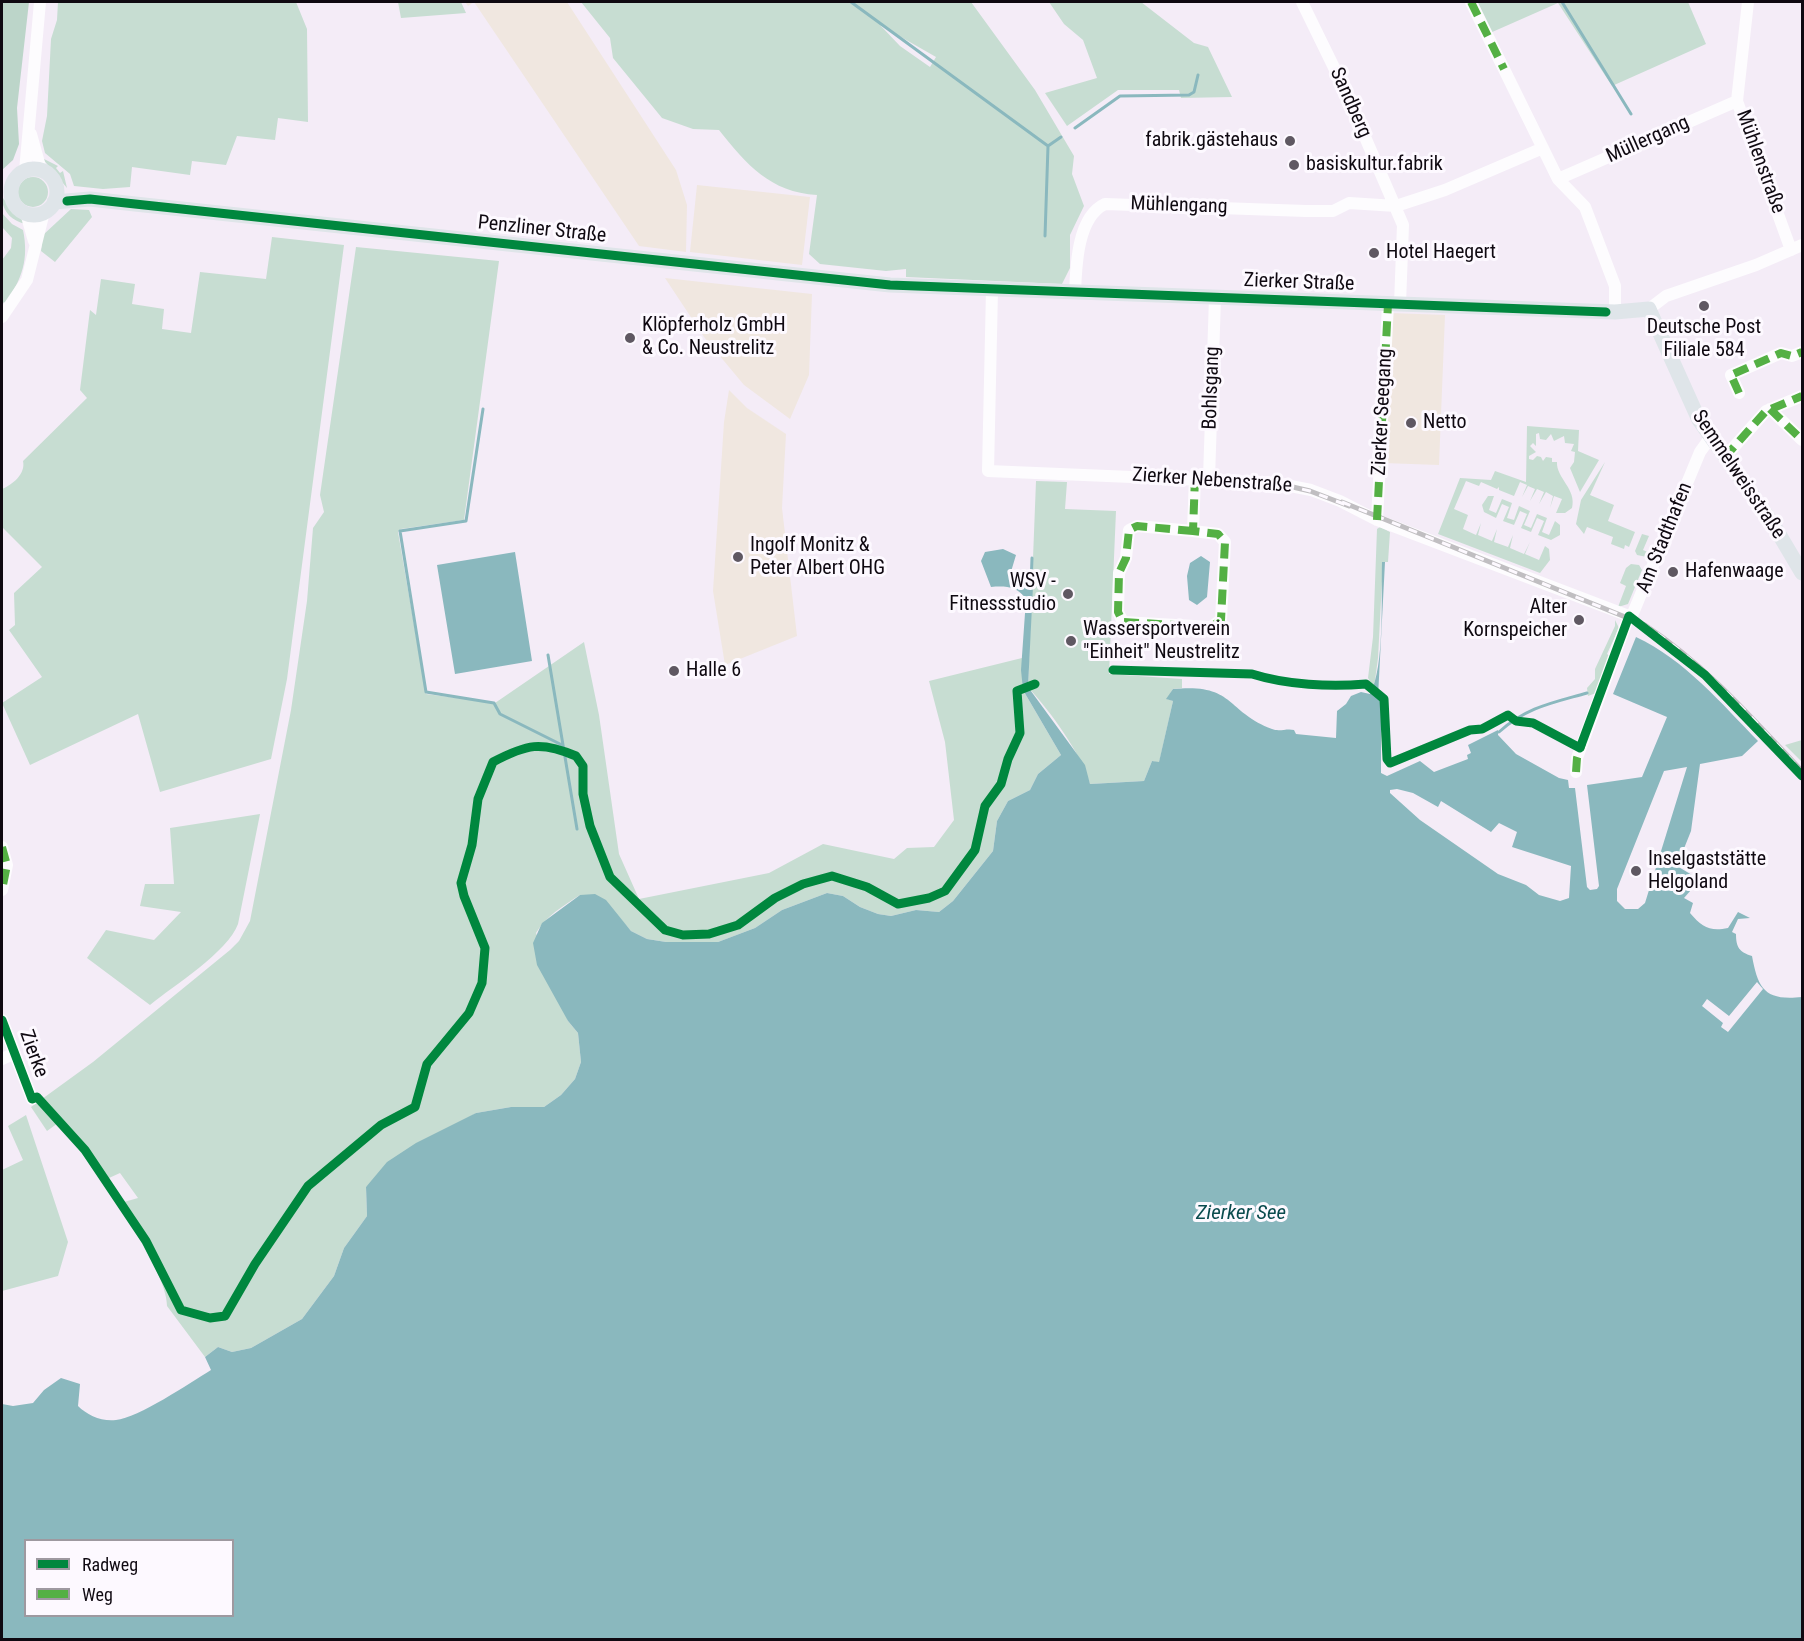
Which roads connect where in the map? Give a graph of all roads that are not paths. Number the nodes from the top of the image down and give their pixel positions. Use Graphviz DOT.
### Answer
graph roads {
  1 [pos="40,2"];
  2 [pos="1302,2"];
  3 [pos="1471,2"];
  4 [pos="1748,2"];
  5 [pos="1737,101"];
  6 [pos="29,126"];
  7 [pos="1543,148"];
  8 [pos="41,170"];
  9 [pos="13,178"];
  10 [pos="1558,179"];
  11 [pos="56,185"];
  12 [pos="7,197"];
  13 [pos="90,199"];
  14 [pos="1396,206"];
  15 [pos="49,207"];
  16 [pos="26,213"];
  17 [pos="36,248"];
  18 [pos="1797,248"];
  19 [pos="992,290"];
  20 [pos="1075,293"];
  21 [pos="1215,298"];
  22 [pos="1398,304"];
  23 [pos="1616,306"];
  24 [pos="1650,309"];
  25 [pos="2,317"];
  26 [pos="1803,352"];
  27 [pos="1739,393"];
  28 [pos="1803,396"];
  29 [pos="1770,410"];
  30 [pos="1710,438"];
  31 [pos="1803,440"];
  32 [pos="1724,458"];
  33 [pos="1196,477"];
  34 [pos="1209,478"];
  35 [pos="1377,520"];
  36 [pos="1193,531"];
  37 [pos="1803,573"];
  38 [pos="1629,616"];
  39 [pos="1576,772"];
  40 [pos="2,848"];
  41 [pos="2,890"];
  42 [pos="2,1020"];
  43 [pos="7,1056"];
  44 [pos="32,1099"];
  1 -- 6 [label="street"];
  2 -- 14 [label="street, Sandberg"];
  3 -- 7 [label="street"];
  4 -- 5 [label="street, Mühlenstraße"];
  5 -- 10 [label="street, Müllergang"];
  5 -- 18 [label="street, Mühlenstraße"];
  6 -- 8 [label="street"];
  6 -- 9 [label="street"];
  7 -- 10 [label="street"];
  7 -- 14 [label="street"];
  8 -- 9 [label="main road"];
  8 -- 11 [label="main road"];
  9 -- 12 [label="main road"];
  10 -- 23 [label="street"];
  11 -- 13 [label="main road, Penzliner Straße"];
  11 -- 15 [label="main road"];
  12 -- 16 [label="main road"];
  13 -- 15 [label="main road, Penzliner Straße"];
  13 -- 19 [label="main road, Penzliner Straße"];
  14 -- 20 [label="street, Mühlengang"];
  14 -- 22 [label="street, Sandberg"];
  15 -- 16 [label="main road"];
  15 -- 17 [label="street"];
  16 -- 17 [label="street"];
  17 -- 25 [label="street"];
  18 -- 24 [label="street, Zierker Straße"];
  19 -- 20 [label="main road, Zierker Straße"];
  19 -- 33 [label="street, Zierker Nebenstraße"];
  20 -- 21 [label="main road, Zierker Straße"];
  21 -- 22 [label="main road, Zierker Straße"];
  21 -- 34 [label="street, Bohlsgang"];
  22 -- 23 [label="main road, Zierker Straße"];
  22 -- 35 [label="street, Zierker Seegang"];
  23 -- 24 [label="main road, Zierker Straße"];
  24 -- 30 [label="main road, Semmelweisstraße"];
  26 -- 27 [label="street"];
  28 -- 29 [label="street"];
  29 -- 31 [label="street"];
  29 -- 32 [label="street"];
  30 -- 32 [label="main road, Semmelweisstraße"];
  30 -- 38 [label="street, Am Stadthafen"];
  32 -- 37 [label="main road, Semmelweisstraße"];
  33 -- 34 [label="street, Zierker Nebenstraße"];
  33 -- 36 [label="street"];
  34 -- 35 [label="street, Zierker Nebenstraße"];
  35 -- 38 [label="street, Zierker Nebenstraße"];
  36 -- 36 [label="street"];
  38 -- 39 [label="street, Am Stadthafen"];
  40 -- 41 [label="street"];
  42 -- 43 [label="street, Zierke"];
  43 -- 44 [label="street, Zierke"];
}
